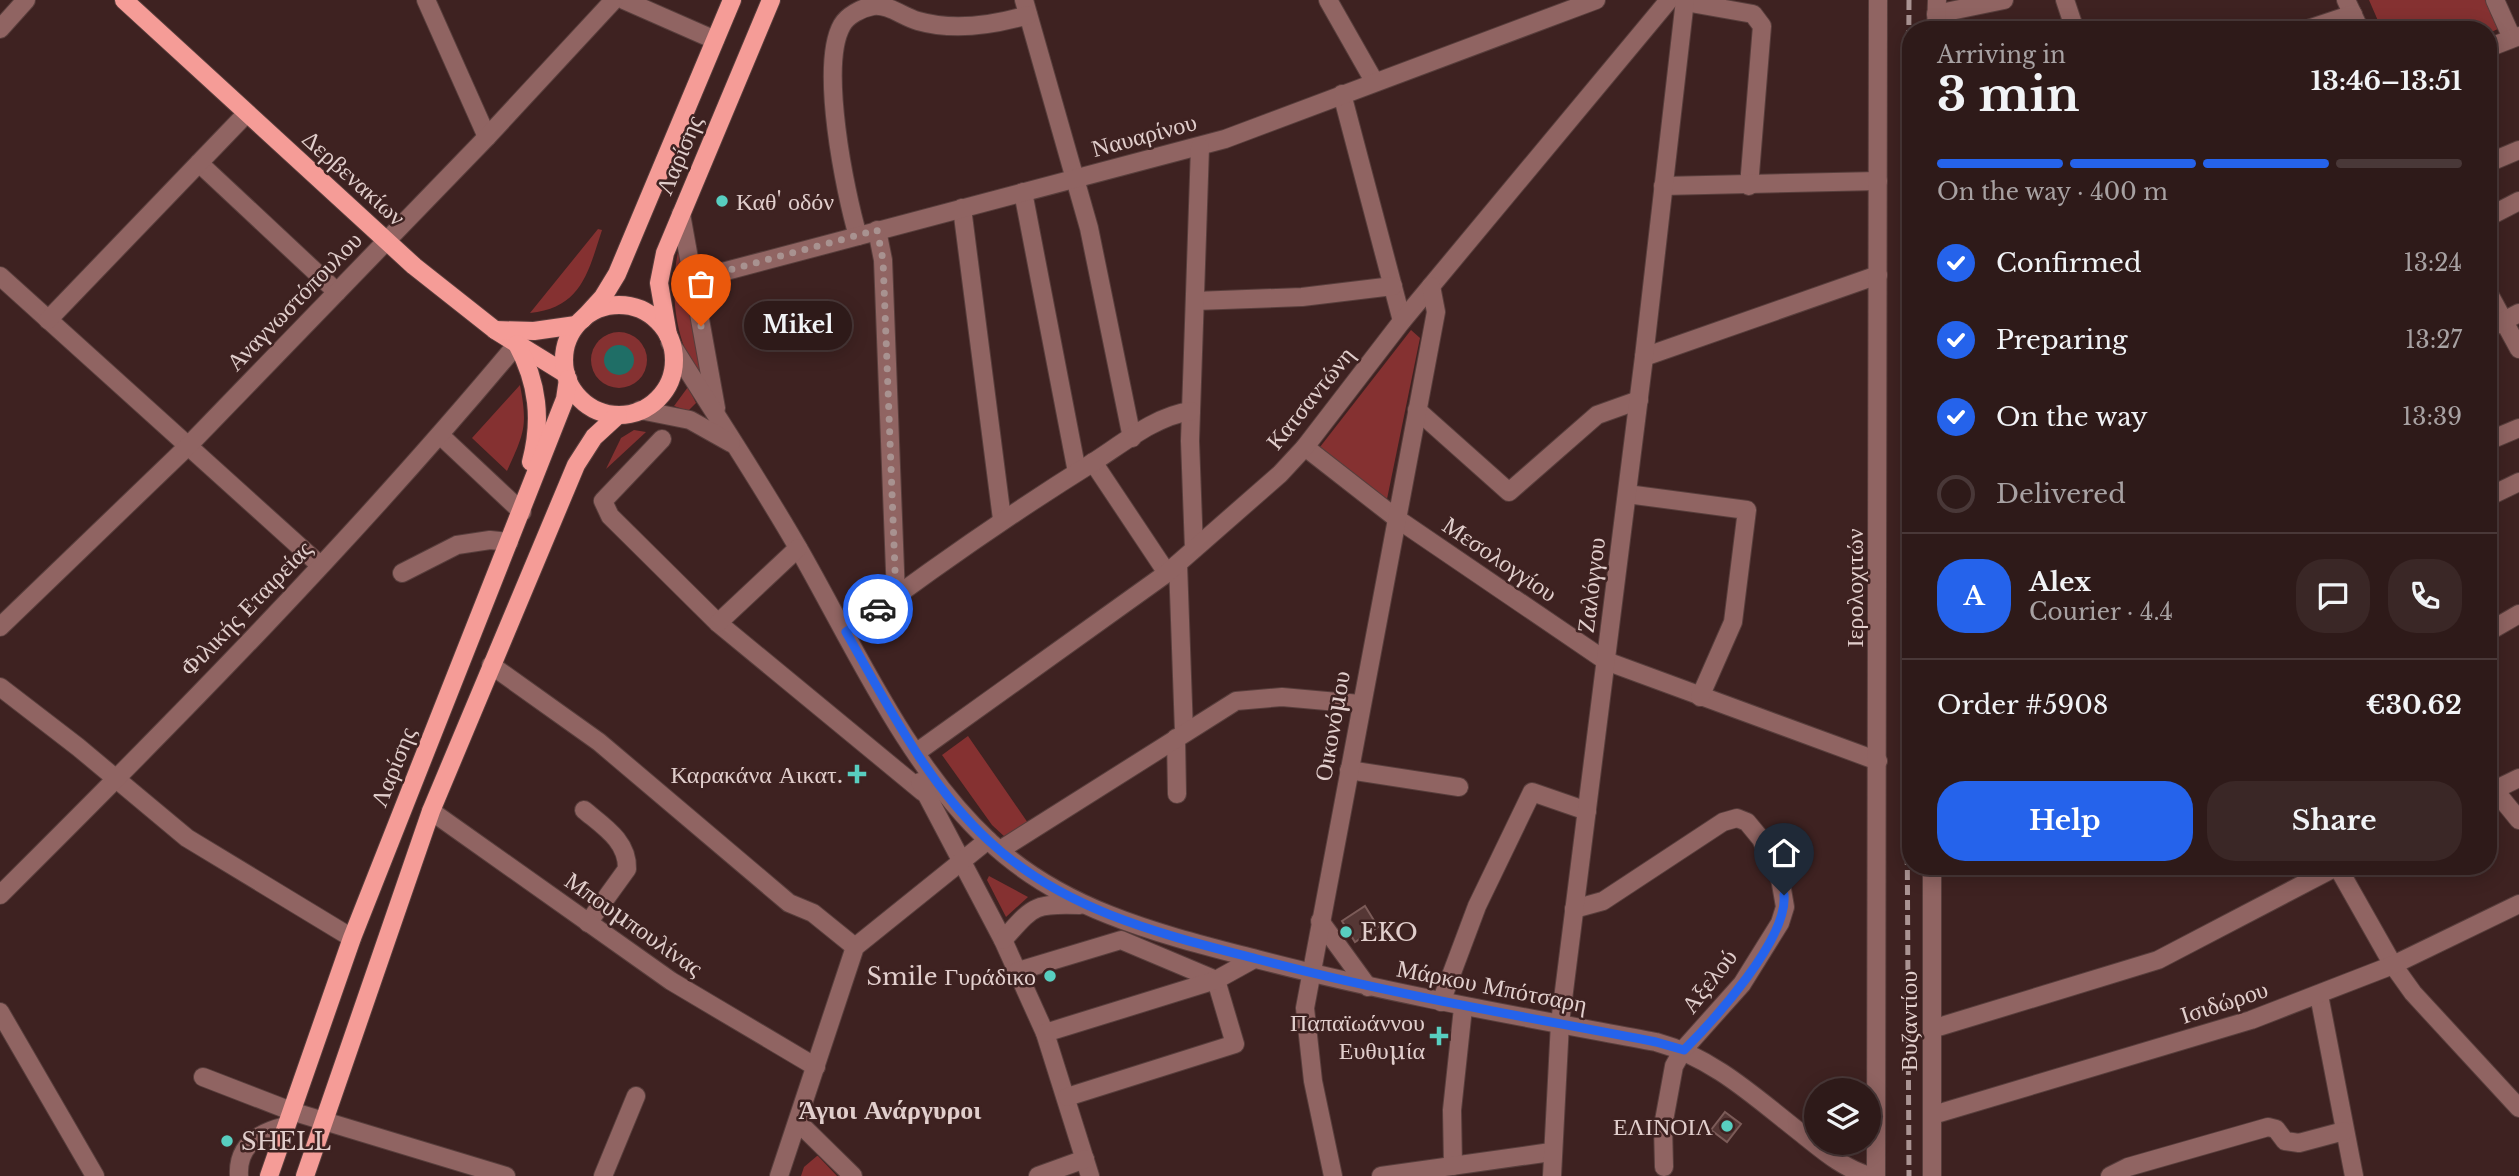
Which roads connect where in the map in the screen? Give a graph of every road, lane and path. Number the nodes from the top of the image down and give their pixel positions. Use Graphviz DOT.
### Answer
graph roads {
  1 [pos="26,0"];
  2 [pos="124,0"];
  3 [pos="426,0"];
  4 [pos="614,0"];
  5 [pos="624,0"];
  6 [pos="732,0"];
  7 [pos="771,0"];
  8 [pos="1328,0"];
  9 [pos="1596,0"];
  10 [pos="1878,0"];
  11 [pos="2004,0"];
  12 [pos="2065,0"];
  13 [pos="2495,0"];
  14 [pos="1679,1"];
  15 [pos="1026,7"];
  16 [pos="1557,7"];
  17 [pos="1936,15"];
  18 [pos="2353,15"];
  19 [pos="2072,21"];
  20 [pos="2334,21"];
  21 [pos="0,29"];
  22 [pos="2515,37"];
  23 [pos="715,40"];
  24 [pos="2497,44"];
  25 [pos="1374,81"];
  26 [pos="1342,94"];
  27 [pos="246,114"];
  28 [pos="487,137"];
  29 [pos="1200,147"];
  30 [pos="2519,150"];
  31 [pos="2497,159"];
  32 [pos="199,163"];
  33 [pos="1076,178"];
  34 [pos="1878,181"];
  35 [pos="1663,186"];
  36 [pos="1749,186"];
  37 [pos="1023,192"];
  38 [pos="2519,201"];
  39 [pos="962,208"];
  40 [pos="2497,212"];
  41 [pos="681,214"];
  42 [pos="877,230"];
  43 [pos="859,236"];
  44 [pos="386,241"];
  45 [pos="1878,275"];
  46 [pos="0,276"];
  47 [pos="692,280"];
  48 [pos="1393,286"];
  49 [pos="1431,286"];
  50 [pos="337,292"];
  51 [pos="1195,301"];
  52 [pos="48,320"];
  53 [pos="1402,321"];
  54 [pos="2504,321"];
  55 [pos="579,322"];
  56 [pos="495,330"];
  57 [pos="669,339"];
  58 [pos="517,344"];
  59 [pos="2519,349"];
  60 [pos="1644,357"];
  61 [pos="567,376"];
  62 [pos="1639,400"];
  63 [pos="640,410"];
  64 [pos="1417,410"];
  65 [pos="1191,411"];
  66 [pos="618,415"];
  67 [pos="717,415"];
  68 [pos="2519,428"];
  69 [pos="441,436"];
  70 [pos="2497,437"];
  71 [pos="1132,438"];
  72 [pos="662,439"];
  73 [pos="188,446"];
  74 [pos="737,447"];
  75 [pos="1305,447"];
  76 [pos="1093,463"];
  77 [pos="1077,472"];
  78 [pos="2519,482"];
  79 [pos="2497,493"];
  80 [pos="1627,494"];
  81 [pos="522,512"];
  82 [pos="1396,518"];
  83 [pos="1002,519"];
  84 [pos="509,542"];
  85 [pos="798,548"];
  86 [pos="1194,549"];
  87 [pos="320,565"];
  88 [pos="1172,568"];
  89 [pos="402,573"];
  90 [pos="896,596"];
  91 [pos="2519,614"];
  92 [pos="3,617"];
  93 [pos="718,623"];
  94 [pos="2497,627"];
  95 [pos="846,632"];
  96 [pos="1606,661"];
  97 [pos="491,665"];
  98 [pos="0,687"];
  99 [pos="1700,697"];
  100 [pos="1360,704"];
  101 [pos="900,725"];
  102 [pos="1180,735"];
  103 [pos="917,752"];
  104 [pos="1878,761"];
  105 [pos="1349,770"];
  106 [pos="2519,778"];
  107 [pos="116,780"];
  108 [pos="2497,786"];
  109 [pos="1459,787"];
  110 [pos="923,792"];
  111 [pos="1177,794"];
  112 [pos="2497,795"];
  113 [pos="584,810"];
  114 [pos="431,811"];
  115 [pos="1587,811"];
  116 [pos="2519,820"];
  117 [pos="994,845"];
  118 [pos="960,861"];
  119 [pos="1932,875"];
  120 [pos="2321,875"];
  121 [pos="2343,875"];
  122 [pos="0,895"];
  123 [pos="2519,904"];
  124 [pos="1087,906"];
  125 [pos="1574,909"];
  126 [pos="1320,921"];
  127 [pos="588,923"];
  128 [pos="352,938"];
  129 [pos="1003,940"];
  130 [pos="855,947"];
  131 [pos="1254,959"];
  132 [pos="2393,965"];
  133 [pos="1018,971"];
  134 [pos="1311,974"];
  135 [pos="1216,980"];
  136 [pos="1368,987"];
  137 [pos="2319,995"];
  138 [pos="1441,1002"];
  139 [pos="1464,1008"];
  140 [pos="0,1012"];
  141 [pos="1560,1023"];
  142 [pos="1932,1029"];
  143 [pos="1045,1033"];
  144 [pos="1684,1050"];
  145 [pos="816,1067"];
  146 [pos="203,1077"];
  147 [pos="636,1096"];
  148 [pos="1067,1097"];
  149 [pos="2516,1099"];
  150 [pos="1933,1115"];
  151 [pos="289,1118"];
  152 [pos="322,1121"];
  153 [pos="798,1122"];
  154 [pos="2344,1131"];
  155 [pos="1551,1152"];
  156 [pos="1452,1166"];
  157 [pos="1664,1167"];
  158 [pos="1088,1168"];
  159 [pos="88,1173"];
  160 [pos="239,1176"];
  161 [pos="269,1176"];
  162 [pos="305,1176"];
  163 [pos="505,1176"];
  164 [pos="603,1176"];
  165 [pos="779,1176"];
  166 [pos="853,1176"];
  167 [pos="1038,1176"];
  168 [pos="1334,1176"];
  169 [pos="1381,1176"];
  170 [pos="1552,1176"];
  171 [pos="1870,1176"];
  172 [pos="1876,1176"];
  173 [pos="1932,1176"];
  174 [pos="2110,1176"];
  175 [pos="2354,1176"];
  1 -- 21 [label="street"];
  2 -- 27 [label="main road, Δερβενακίων"];
  3 -- 28 [label="street"];
  4 -- 28 [label="street, Αναγνωστόπουλου"];
  5 -- 23 [label="street"];
  6 -- 23 [label="main road, Λαρίσης"];
  7 -- 41 [label="main road, Λαρίσης"];
  8 -- 25 [label="street"];
  9 -- 16 [label="street, Ναυαρίνου"];
  10 -- 34 [label="street, Ιερολοχιτών"];
  11 -- 17 [label="street"];
  12 -- 19 [label="street"];
  13 -- 22 [label="street"];
  14 -- 35 [label="street, Ζαλόγγου"];
  14 -- 36 [label="street"];
  14 -- 49 [label="street, Κατσαντώνη"];
  15 -- 33 [label="street"];
  15 -- 43 [label="street"];
  16 -- 25 [label="street, Ναυαρίνου"];
  18 -- 20 [label="street"];
  22 -- 24 [label="street"];
  23 -- 55 [label="main road, Λαρίσης"];
  25 -- 26 [label="street, Ναυαρίνου"];
  26 -- 29 [label="street, Ναυαρίνου"];
  26 -- 48 [label="street"];
  27 -- 32 [label="street"];
  27 -- 44 [label="main road, Δερβενακίων"];
  28 -- 44 [label="street, Αναγνωστόπουλου"];
  29 -- 33 [label="street, Ναυαρίνου"];
  29 -- 51 [label="street"];
  30 -- 31 [label="street"];
  32 -- 50 [label="street"];
  32 -- 52 [label="street"];
  33 -- 37 [label="street, Ναυαρίνου"];
  33 -- 71 [label="street"];
  34 -- 36 [label="street"];
  34 -- 45 [label="street, Ιερολοχιτών"];
  35 -- 36 [label="street"];
  35 -- 60 [label="street, Ζαλόγγου"];
  37 -- 39 [label="street, Ναυαρίνου"];
  37 -- 77 [label="street"];
  38 -- 40 [label="street"];
  39 -- 42 [label="street, Ναυαρίνου"];
  39 -- 83 [label="street"];
  41 -- 47 [label="street"];
  41 -- 57 [label="main road, Λαρίσης"];
  42 -- 43 [label="street, Ναυαρίνου"];
  42 -- 90 [label="street"];
  43 -- 47 [label="street, Ναυαρίνου"];
  44 -- 50 [label="street, Αναγνωστόπουλου"];
  44 -- 56 [label="main road, Δερβενακίων"];
  45 -- 60 [label="street"];
  45 -- 104 [label="street, Ιερολοχιτών"];
  46 -- 52 [label="street"];
  47 -- 67 [label="street"];
  48 -- 51 [label="street"];
  48 -- 53 [label="street"];
  49 -- 53 [label="street, Κατσαντώνη"];
  49 -- 64 [label="street, Οικονόμου"];
  50 -- 73 [label="street, Αναγνωστόπουλου"];
  51 -- 65 [label="street"];
  52 -- 73 [label="street"];
  53 -- 75 [label="street, Κατσαντώνη"];
  54 -- 59 [label="street"];
  55 -- 56 [label="main road"];
  55 -- 57 [label="main road"];
  55 -- 61 [label="main road"];
  56 -- 58 [label="main road, Δερβενακίων"];
  57 -- 63 [label="main road"];
  57 -- 67 [label="street, Μάρκου Μπότσαρη"];
  58 -- 61 [label="main road, Δερβενακίων"];
  58 -- 69 [label="street, Φιλικής Εταιρείας"];
  58 -- 81 [label="main road"];
  60 -- 62 [label="street, Ζαλόγγου"];
  61 -- 66 [label="main road"];
  61 -- 81 [label="main road, Λαρίσης"];
  62 -- 64 [label="street"];
  62 -- 80 [label="street, Ζαλόγγου"];
  63 -- 66 [label="main road"];
  63 -- 74 [label="street"];
  64 -- 82 [label="street, Οικονόμου"];
  65 -- 71 [label="street"];
  65 -- 86 [label="street"];
  66 -- 97 [label="main road"];
  67 -- 74 [label="street, Μάρκου Μπότσαρη"];
  68 -- 70 [label="street"];
  69 -- 81 [label="street"];
  69 -- 87 [label="street, Φιλικής Εταιρείας"];
  71 -- 76 [label="street"];
  72 -- 93 [label="street"];
  73 -- 87 [label="street"];
  73 -- 92 [label="street, Αναγνωστόπουλου"];
  74 -- 85 [label="street, Μάρκου Μπότσαρη"];
  75 -- 82 [label="street, Μεσολογγίου"];
  75 -- 86 [label="street, Κατσαντώνη"];
  76 -- 77 [label="street"];
  76 -- 88 [label="street"];
  77 -- 83 [label="street"];
  78 -- 79 [label="street"];
  80 -- 96 [label="street, Ζαλόγγου"];
  80 -- 99 [label="street"];
  81 -- 84 [label="main road, Λαρίσης"];
  82 -- 96 [label="street, Μεσολογγίου"];
  82 -- 100 [label="street, Οικονόμου"];
  83 -- 90 [label="street"];
  84 -- 89 [label="street"];
  84 -- 128 [label="main road, Λαρίσης"];
  85 -- 93 [label="street"];
  85 -- 95 [label="street, Μάρκου Μπότσαρη"];
  86 -- 88 [label="street, Κατσαντώνη"];
  87 -- 107 [label="street, Φιλικής Εταιρείας"];
  88 -- 102 [label="street"];
  88 -- 103 [label="street, Κατσαντώνη"];
  90 -- 95 [label="street"];
  91 -- 94 [label="street"];
  93 -- 110 [label="street"];
  95 -- 101 [label="street, Μάρκου Μπότσαρη"];
  96 -- 99 [label="street, Μεσολογγίου"];
  96 -- 115 [label="street, Ζαλόγγου"];
  97 -- 114 [label="main road"];
  97 -- 130 [label="street"];
  98 -- 107 [label="street"];
  99 -- 104 [label="street, Μεσολογγίου"];
  100 -- 102 [label="street"];
  100 -- 105 [label="street, Οικονόμου"];
  101 -- 103 [label="street, Μάρκου Μπότσαρη"];
  101 -- 110 [label="street, Μάρκου Μπότσαρη"];
  102 -- 111 [label="street"];
  102 -- 117 [label="street"];
  103 -- 117 [label="street, Μάρκου Μπότσαρη"];
  104 -- 172 [label="street, Ιερολοχιτών"];
  105 -- 109 [label="street"];
  105 -- 126 [label="street, Οικονόμου"];
  106 -- 108 [label="street"];
  107 -- 122 [label="street, Φιλικής Εταιρείας"];
  107 -- 128 [label="street"];
  110 -- 118 [label="street, Μάρκου Μπότσαρη"];
  112 -- 116 [label="street"];
  113 -- 127 [label="street"];
  114 -- 127 [label="street, Μπουμπουλίνας"];
  114 -- 152 [label="main road"];
  115 -- 125 [label="street, Ζαλόγγου"];
  115 -- 138 [label="street"];
  117 -- 118 [label="street"];
  117 -- 124 [label="street, Μάρκου Μπότσαρη"];
  118 -- 129 [label="street, Μάρκου Μπότσαρη"];
  118 -- 130 [label="street"];
  119 -- 142 [label="street, Βυζαντίου"];
  120 -- 142 [label="street"];
  121 -- 132 [label="street"];
  123 -- 132 [label="street, Ισιδώρου"];
  124 -- 129 [label="street"];
  124 -- 131 [label="street, Μάρκου Μπότσαρη"];
  125 -- 141 [label="street, Ζαλόγγου"];
  125 -- 144 [label="street, Αξελού"];
  126 -- 134 [label="street, Οικονόμου"];
  126 -- 136 [label="street"];
  127 -- 145 [label="street, Μπουμπουλίνας"];
  128 -- 151 [label="main road, Λαρίσης"];
  129 -- 133 [label="street, Μάρκου Μπότσαρη"];
  130 -- 145 [label="street"];
  131 -- 134 [label="street, Μάρκου Μπότσαρη"];
  131 -- 135 [label="street"];
  132 -- 137 [label="street, Ισιδώρου"];
  132 -- 149 [label="street"];
  133 -- 135 [label="street"];
  133 -- 143 [label="street, Μάρκου Μπότσαρη"];
  134 -- 136 [label="street, Μάρκου Μπότσαρη"];
  134 -- 168 [label="street, Οικονόμου"];
  135 -- 143 [label="street"];
  135 -- 148 [label="street"];
  136 -- 138 [label="street, Μάρκου Μπότσαρη"];
  137 -- 150 [label="street, Ισιδώρου"];
  137 -- 154 [label="street"];
  138 -- 139 [label="street, Μάρκου Μπότσαρη"];
  139 -- 141 [label="street, Μάρκου Μπότσαρη"];
  139 -- 156 [label="street"];
  140 -- 159 [label="street"];
  141 -- 144 [label="street, Μάρκου Μπότσαρη"];
  141 -- 155 [label="street, Ζαλόγγου"];
  142 -- 150 [label="street, Βυζαντίου"];
  143 -- 148 [label="street, Μάρκου Μπότσαρη"];
  144 -- 157 [label="street, Αξελού"];
  144 -- 171 [label="street, Μάρκου Μπότσαρη"];
  145 -- 153 [label="street"];
  146 -- 151 [label="street"];
  147 -- 164 [label="street"];
  148 -- 158 [label="street, Μάρκου Μπότσαρη"];
  150 -- 173 [label="street, Βυζαντίου"];
  151 -- 152 [label="street"];
  151 -- 160 [label="street"];
  151 -- 161 [label="main road, Λαρίσης"];
  152 -- 162 [label="main road"];
  152 -- 163 [label="street"];
  153 -- 165 [label="street"];
  153 -- 166 [label="street"];
  154 -- 174 [label="street"];
  154 -- 175 [label="street"];
  155 -- 156 [label="street"];
  155 -- 170 [label="street, Ζαλόγγου"];
  156 -- 169 [label="street"];
  158 -- 167 [label="street"];
}
